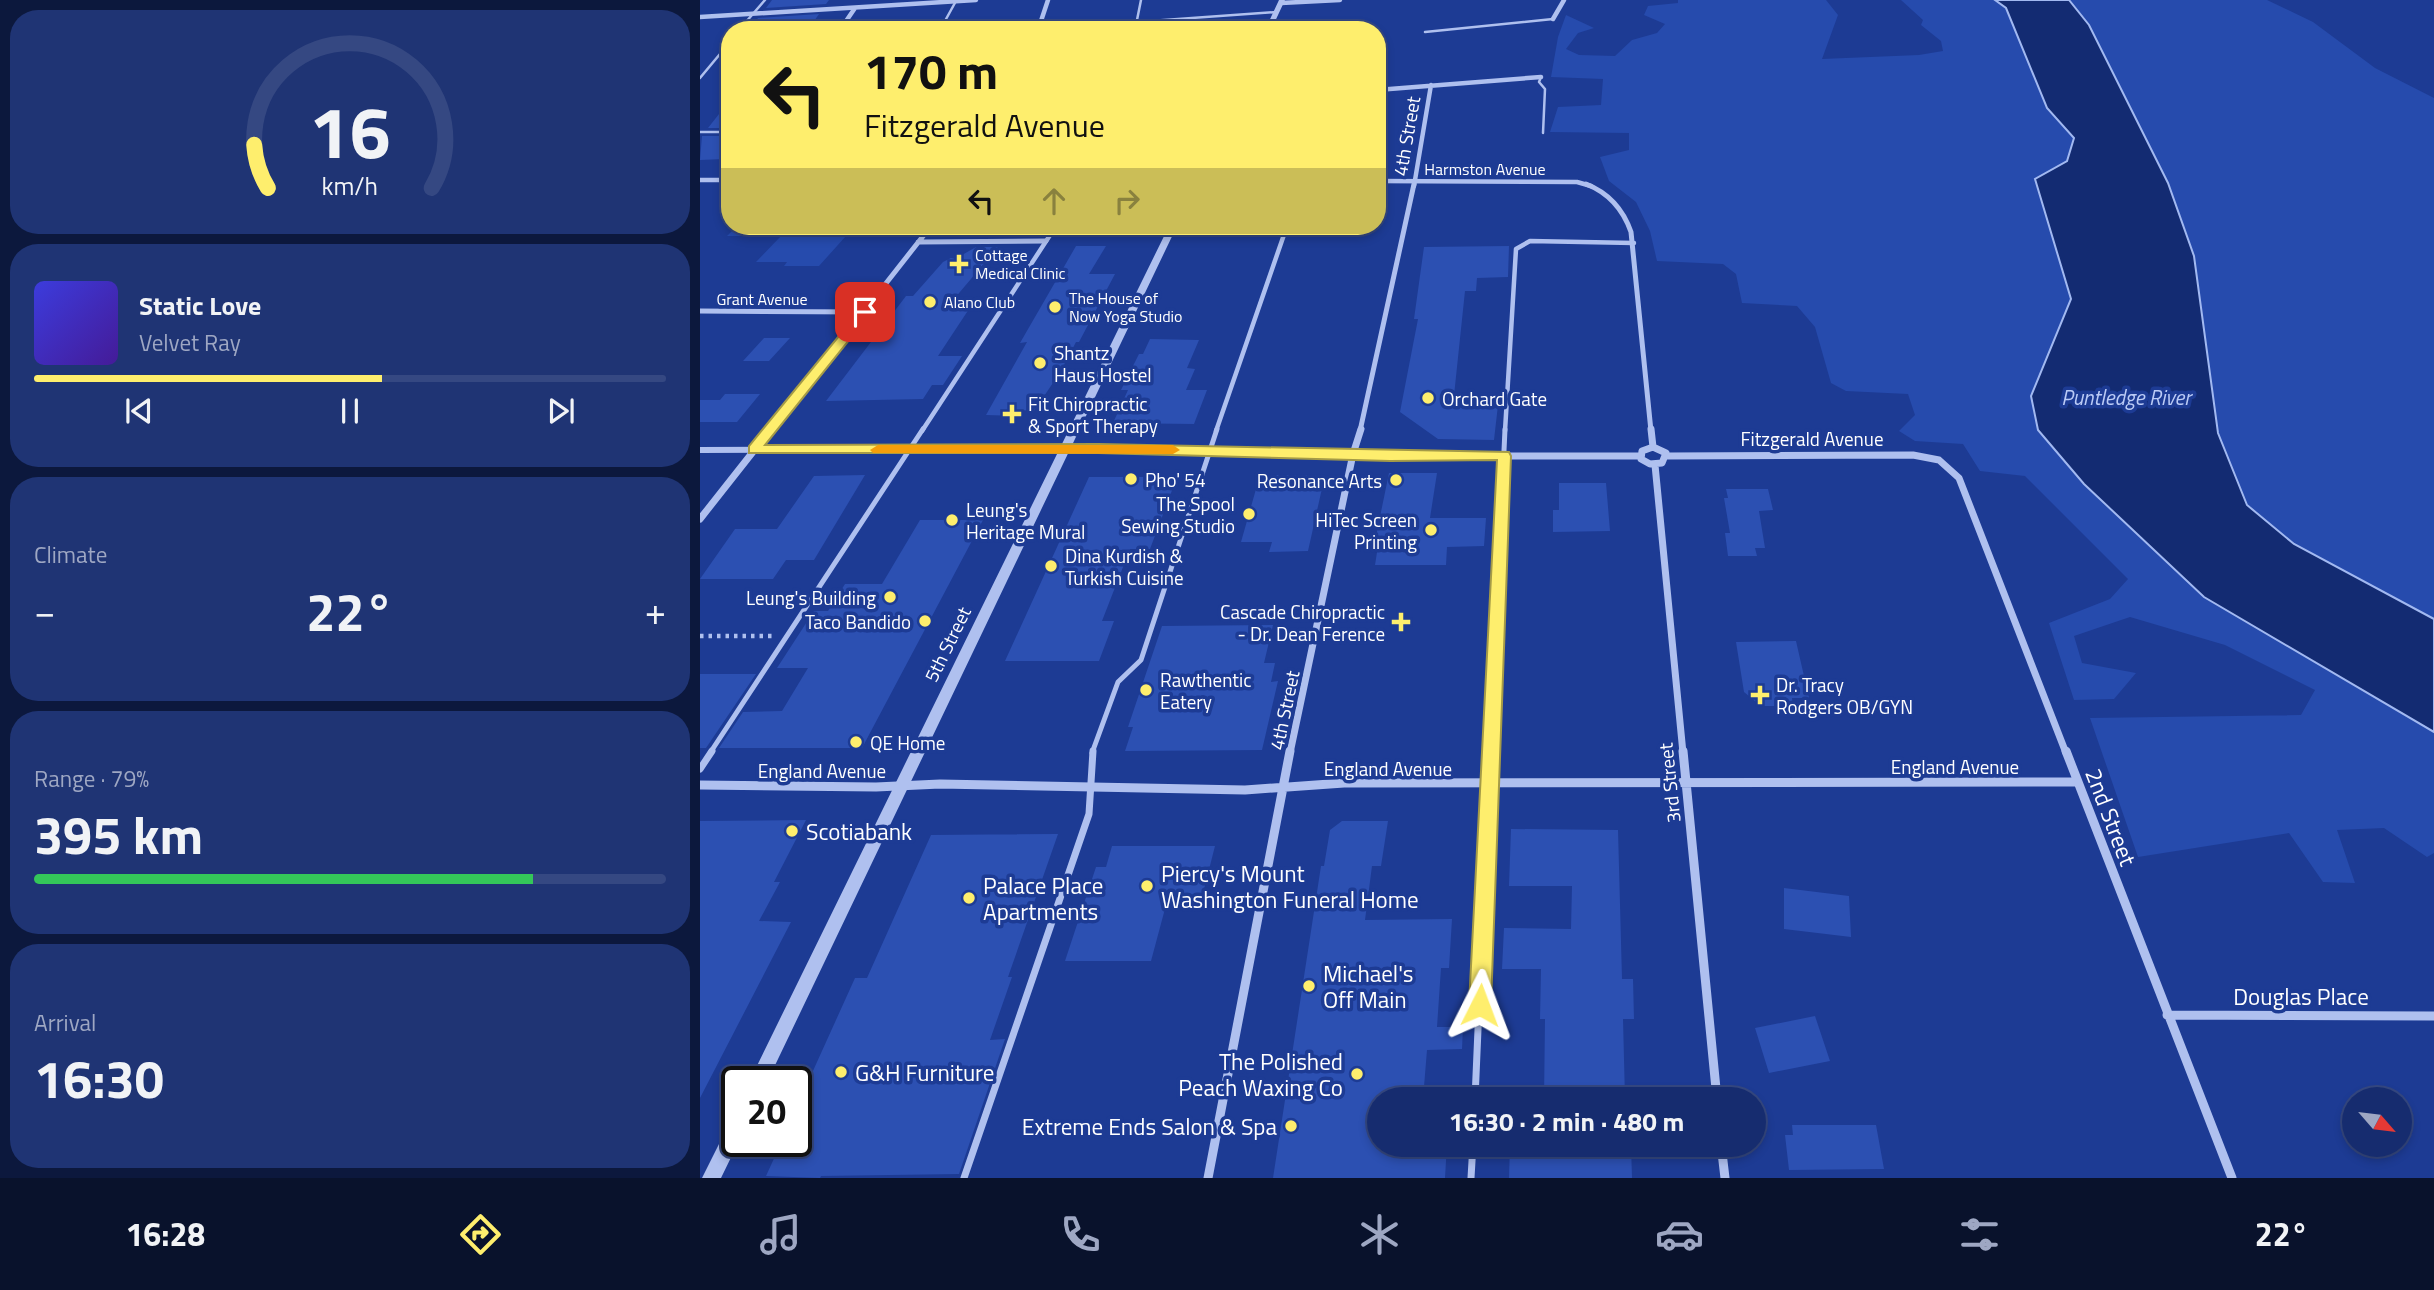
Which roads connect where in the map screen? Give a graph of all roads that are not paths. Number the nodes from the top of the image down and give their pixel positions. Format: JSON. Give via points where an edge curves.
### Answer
{"nodes":[{"id":1,"x":765,"y":0,"type":"edge"},
{"id":2,"x":976,"y":0,"type":"edge"},
{"id":3,"x":1048,"y":0,"type":"edge"},
{"id":4,"x":1141,"y":0,"type":"edge"},
{"id":5,"x":1340,"y":0,"type":"edge"},
{"id":6,"x":1564,"y":0,"type":"edge"},
{"id":7,"x":956,"y":1,"type":"edge"},
{"id":8,"x":1282,"y":2,"type":"edge"},
{"id":9,"x":855,"y":8,"type":"junction"},
{"id":10,"x":1277,"y":12,"type":"junction"},
{"id":11,"x":751,"y":15,"type":"junction"},
{"id":12,"x":700,"y":17,"type":"edge"},
{"id":13,"x":1553,"y":19,"type":"joint"},
{"id":14,"x":746,"y":21,"type":"edge"},
{"id":15,"x":846,"y":21,"type":"edge"},
{"id":16,"x":945,"y":21,"type":"edge"},
{"id":17,"x":1041,"y":21,"type":"edge"},
{"id":18,"x":1136,"y":21,"type":"edge"},
{"id":19,"x":1150,"y":21,"type":"edge"},
{"id":20,"x":1272,"y":21,"type":"edge"},
{"id":21,"x":1425,"y":32,"type":"dead end"},
{"id":22,"x":721,"y":52,"type":"edge"},
{"id":23,"x":1541,"y":77,"type":"joint"},
{"id":24,"x":700,"y":78,"type":"edge"},
{"id":25,"x":1431,"y":85,"type":"junction"},
{"id":26,"x":1386,"y":89,"type":"edge"},
{"id":27,"x":700,"y":132,"type":"edge"},
{"id":28,"x":721,"y":132,"type":"edge"},
{"id":29,"x":1542,"y":133,"type":"dead end"},
{"id":30,"x":700,"y":180,"type":"edge"},
{"id":31,"x":721,"y":180,"type":"edge"},
{"id":32,"x":1386,"y":181,"type":"edge"},
{"id":33,"x":1415,"y":181,"type":"junction"},
{"id":34,"x":924,"y":235,"type":"edge"},
{"id":35,"x":1050,"y":235,"type":"edge"},
{"id":36,"x":1169,"y":235,"type":"edge"},
{"id":37,"x":1284,"y":235,"type":"edge"},
{"id":38,"x":1046,"y":241,"type":"junction"},
{"id":39,"x":918,"y":242,"type":"junction"},
{"id":40,"x":1634,"y":243,"type":"junction"},
{"id":41,"x":700,"y":311,"type":"edge"},
{"id":42,"x":865,"y":312,"type":"junction"},
{"id":43,"x":1653,"y":447,"type":"junction"},
{"id":44,"x":1065,"y":449,"type":"junction"},
{"id":45,"x":700,"y":450,"type":"edge"},
{"id":46,"x":754,"y":450,"type":"junction"},
{"id":47,"x":909,"y":450,"type":"junction"},
{"id":48,"x":1210,"y":450,"type":"junction"},
{"id":49,"x":1353,"y":454,"type":"junction"},
{"id":50,"x":1504,"y":456,"type":"junction"},
{"id":51,"x":1640,"y":456,"type":"junction"},
{"id":52,"x":1667,"y":456,"type":"junction"},
{"id":53,"x":1655,"y":464,"type":"junction"},
{"id":54,"x":1953,"y":470,"type":"joint"},
{"id":55,"x":700,"y":519,"type":"edge"},
{"id":56,"x":700,"y":769,"type":"edge"},
{"id":57,"x":2077,"y":782,"type":"junction"},
{"id":58,"x":1687,"y":783,"type":"junction"},
{"id":59,"x":1491,"y":784,"type":"junction"},
{"id":60,"x":700,"y":785,"type":"edge"},
{"id":61,"x":903,"y":785,"type":"junction"},
{"id":62,"x":1092,"y":786,"type":"junction"},
{"id":63,"x":1284,"y":787,"type":"junction"},
{"id":64,"x":2167,"y":1015,"type":"junction"},
{"id":65,"x":2434,"y":1016,"type":"edge"},
{"id":66,"x":766,"y":1066,"type":"edge"},
{"id":67,"x":1476,"y":1087,"type":"edge"},
{"id":68,"x":1716,"y":1087,"type":"edge"},
{"id":69,"x":722,"y":1157,"type":"edge"},
{"id":70,"x":1472,"y":1157,"type":"edge"},
{"id":71,"x":1723,"y":1157,"type":"edge"},
{"id":72,"x":711,"y":1178,"type":"edge"},
{"id":73,"x":964,"y":1178,"type":"edge"},
{"id":74,"x":1208,"y":1178,"type":"edge"},
{"id":75,"x":1471,"y":1178,"type":"edge"},
{"id":76,"x":1725,"y":1178,"type":"edge"},
{"id":77,"x":2232,"y":1178,"type":"edge"}],
"edges":[{"from":1,"to":11,"type":"lane"},
{"from":2,"to":7,"type":"street"},
{"from":3,"to":17,"type":"street"},
{"from":4,"to":18,"type":"lane"},
{"from":5,"to":8,"type":"street"},
{"from":6,"to":13,"type":"street"},
{"from":7,"to":9,"type":"street"},
{"from":7,"to":16,"type":"lane"},
{"from":8,"to":10,"type":"street"},
{"from":9,"to":11,"type":"street"},
{"from":9,"to":15,"type":"street"},
{"from":10,"to":19,"type":"lane"},
{"from":10,"to":20,"type":"street"},
{"from":11,"to":12,"type":"street"},
{"from":11,"to":14,"type":"lane"},
{"from":13,"to":21,"type":"lane"},
{"from":22,"to":24,"type":"lane"},
{"from":23,"to":25,"type":"street"},
{"from":23,"to":29,"type":"lane","via":[[1545,89]]},
{"from":25,"to":26,"type":"street"},
{"from":25,"to":33,"type":"street","name":"4th Street"},
{"from":27,"to":28,"type":"lane"},
{"from":30,"to":31,"type":"street"},
{"from":32,"to":33,"type":"street","name":"Harmston Avenue"},
{"from":33,"to":40,"type":"street","name":"Harmston Avenue","via":[[1577,182],[1593,186],[1623,213]]},
{"from":33,"to":49,"type":"street","name":"4th Street"},
{"from":34,"to":39,"type":"street"},
{"from":35,"to":38,"type":"lane"},
{"from":36,"to":44,"type":"street","name":"5th Street"},
{"from":37,"to":48,"type":"lane"},
{"from":38,"to":39,"type":"street"},
{"from":38,"to":47,"type":"lane"},
{"from":39,"to":42,"type":"street"},
{"from":40,"to":43,"type":"street"},
{"from":40,"to":50,"type":"lane","via":[[1530,241],[1516,249]]},
{"from":41,"to":42,"type":"street","name":"Grant Avenue"},
{"from":42,"to":46,"type":"street"},
{"from":43,"to":51,"type":"street"},
{"from":43,"to":52,"type":"street"},
{"from":44,"to":47,"type":"street"},
{"from":44,"to":48,"type":"street"},
{"from":44,"to":61,"type":"street","name":"5th Street"},
{"from":45,"to":46,"type":"street"},
{"from":46,"to":47,"type":"street"},
{"from":46,"to":55,"type":"street"},
{"from":47,"to":56,"type":"lane"},
{"from":48,"to":49,"type":"street"},
{"from":48,"to":62,"type":"lane","via":[[1141,660],[1118,681],[1092,754]]},
{"from":49,"to":50,"type":"street"},
{"from":49,"to":63,"type":"street","name":"4th Street"},
{"from":50,"to":51,"type":"street"},
{"from":50,"to":59,"type":"lane"},
{"from":51,"to":53,"type":"street"},
{"from":52,"to":53,"type":"street"},
{"from":52,"to":54,"type":"street","name":"Fitzgerald Avenue","via":[[1913,455],[1939,460]]},
{"from":53,"to":58,"type":"street","name":"3rd Street"},
{"from":54,"to":57,"type":"street","name":"2nd Street"},
{"from":57,"to":58,"type":"street","name":"England Avenue"},
{"from":57,"to":64,"type":"street","name":"2nd Street"},
{"from":58,"to":59,"type":"street","name":"England Avenue"},
{"from":58,"to":68,"type":"street","name":"3rd Street"},
{"from":59,"to":63,"type":"street","name":"England Avenue"},
{"from":59,"to":67,"type":"lane"},
{"from":60,"to":61,"type":"street","name":"England Avenue"},
{"from":61,"to":62,"type":"street","name":"England Avenue"},
{"from":61,"to":66,"type":"street","name":"5th Street"},
{"from":62,"to":63,"type":"street","name":"England Avenue"},
{"from":62,"to":73,"type":"lane","via":[[1089,814]]},
{"from":63,"to":74,"type":"street","name":"4th Street"},
{"from":64,"to":65,"type":"street","name":"Douglas Place"},
{"from":64,"to":77,"type":"street","name":"2nd Street"},
{"from":69,"to":72,"type":"street"},
{"from":70,"to":75,"type":"lane"},
{"from":71,"to":76,"type":"street"}]}
